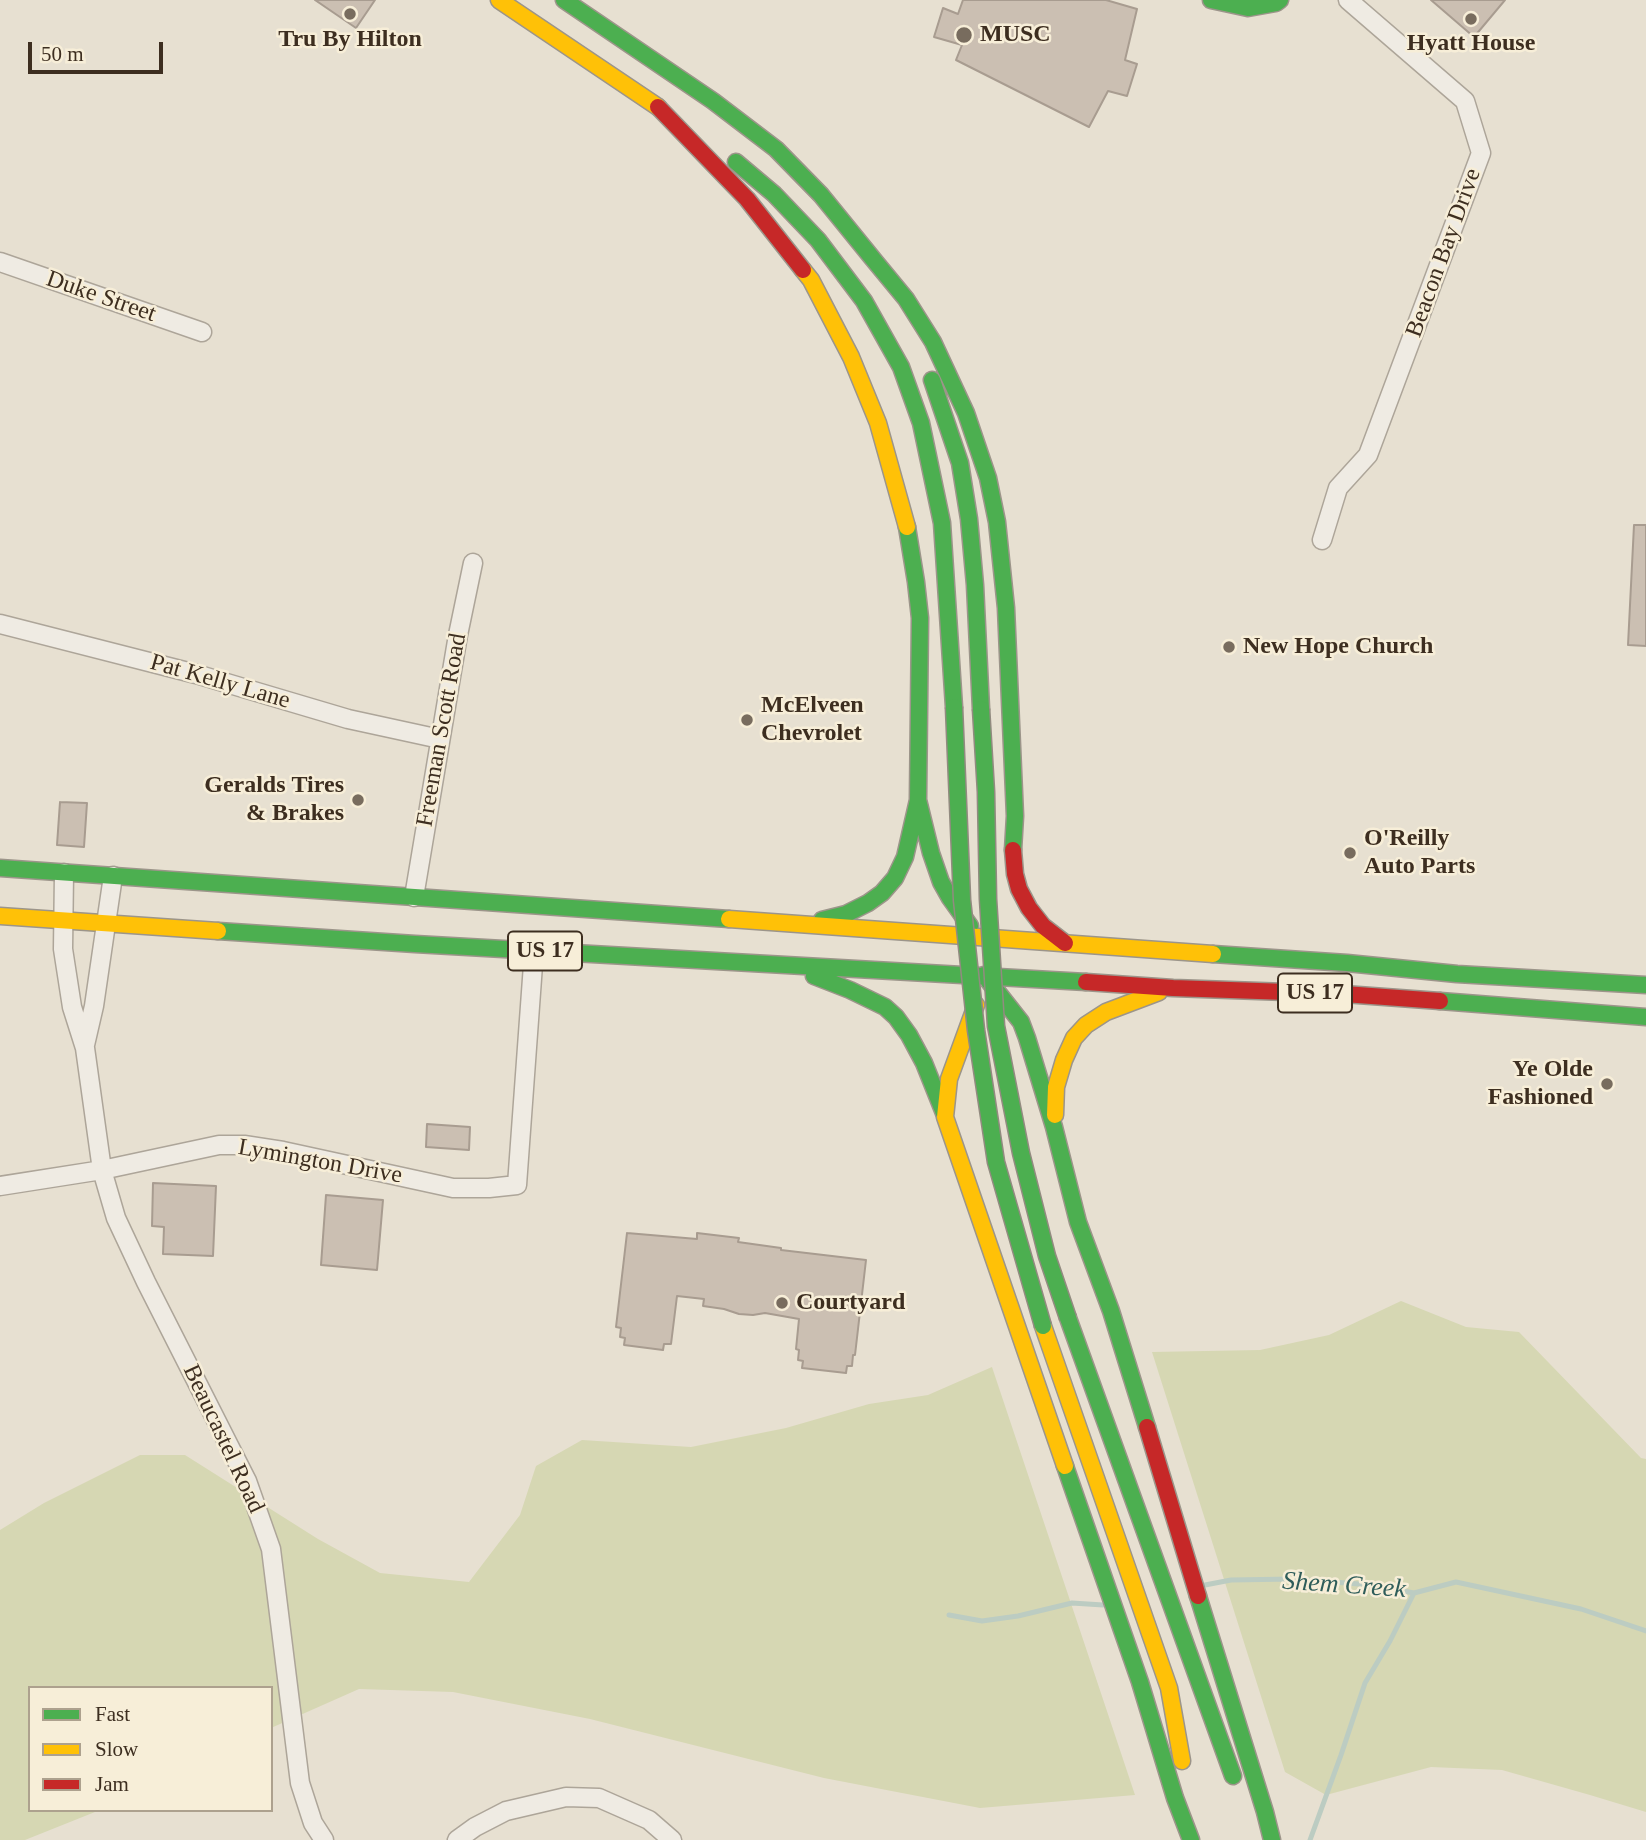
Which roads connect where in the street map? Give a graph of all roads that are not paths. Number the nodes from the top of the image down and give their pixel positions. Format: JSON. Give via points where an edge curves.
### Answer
{"nodes":[{"id":1,"x":499,"y":0,"type":"edge"},
{"id":2,"x":564,"y":0,"type":"edge"},
{"id":3,"x":1211,"y":0,"type":"edge"},
{"id":4,"x":1280,"y":0,"type":"edge"},
{"id":5,"x":1348,"y":0,"type":"edge"},
{"id":6,"x":658,"y":107,"type":"junction"},
{"id":7,"x":873,"y":259,"type":"junction"},
{"id":8,"x":0,"y":262,"type":"edge"},
{"id":9,"x":202,"y":332,"type":"dead end"},
{"id":10,"x":914,"y":341,"type":"dead end"},
{"id":11,"x":924,"y":363,"type":"dead end"},
{"id":12,"x":1322,"y":540,"type":"dead end"},
{"id":13,"x":473,"y":563,"type":"dead end"},
{"id":14,"x":0,"y":624,"type":"edge"},
{"id":15,"x":440,"y":739,"type":"junction"},
{"id":16,"x":919,"y":800,"type":"junction"},
{"id":17,"x":1013,"y":847,"type":"junction"},
{"id":18,"x":0,"y":868,"type":"edge"},
{"id":19,"x":64,"y":873,"type":"junction"},
{"id":20,"x":113,"y":876,"type":"junction"},
{"id":21,"x":414,"y":897,"type":"junction"},
{"id":22,"x":0,"y":916,"type":"edge"},
{"id":23,"x":62,"y":921,"type":"junction"},
{"id":24,"x":107,"y":923,"type":"junction"},
{"id":25,"x":806,"y":925,"type":"junction"},
{"id":26,"x":978,"y":937,"type":"junction"},
{"id":27,"x":1065,"y":943,"type":"junction"},
{"id":28,"x":534,"y":951,"type":"junction"},
{"id":29,"x":790,"y":967,"type":"junction"},
{"id":30,"x":984,"y":975,"type":"junction"},
{"id":31,"x":1646,"y":985,"type":"edge"},
{"id":32,"x":1173,"y":988,"type":"junction"},
{"id":33,"x":1646,"y":1017,"type":"edge"},
{"id":34,"x":85,"y":1048,"type":"junction"},
{"id":35,"x":945,"y":1116,"type":"junction"},
{"id":36,"x":1054,"y":1127,"type":"junction"},
{"id":37,"x":102,"y":1170,"type":"junction"},
{"id":38,"x":0,"y":1186,"type":"edge"},
{"id":39,"x":1239,"y":1794,"type":"dead end"},
{"id":40,"x":324,"y":1840,"type":"edge"},
{"id":41,"x":457,"y":1840,"type":"edge"},
{"id":42,"x":672,"y":1840,"type":"edge"},
{"id":43,"x":1193,"y":1840,"type":"edge"},
{"id":44,"x":1272,"y":1840,"type":"edge"}],
"edges":[{"from":1,"to":6,"type":"main road"},
{"from":2,"to":7,"type":"main road","via":[[776,149]]},
{"from":3,"to":4,"type":"main road","via":[[1248,8]]},
{"from":5,"to":12,"type":"street","name":"Beacon Bay Drive","via":[[1465,101],[1481,153],[1368,455],[1338,488]]},
{"from":6,"to":16,"type":"main road","via":[[747,199],[811,280],[851,357],[878,423],[905,518],[920,618]]},
{"from":6,"to":43,"type":"main road","bridge":true,"via":[[722,150],[818,240],[863,301],[901,367],[921,423],[942,523],[962,900],[996,1162],[1043,1326],[1169,1688]]},
{"from":7,"to":10,"type":"main road"},
{"from":7,"to":17,"type":"main road","via":[[933,342],[967,413],[988,478],[1006,608]]},
{"from":8,"to":9,"type":"street","name":"Duke Street"},
{"from":11,"to":39,"type":"main road","bridge":true,"via":[[960,463],[969,519],[996,1026],[1021,1153],[1068,1318]]},
{"from":13,"to":15,"type":"street","name":"Freeman Scott Road"},
{"from":14,"to":15,"type":"street","name":"Pat Kelly Lane","via":[[348,719]]},
{"from":15,"to":21,"type":"street","name":"Freeman Scott Road"},
{"from":16,"to":25,"type":"main road","via":[[895,878],[868,903]]},
{"from":16,"to":26,"type":"main road","via":[[941,882]]},
{"from":17,"to":26,"type":"main road"},
{"from":17,"to":27,"type":"main road","via":[[1015,874],[1029,908]]},
{"from":18,"to":19,"type":"main road","number":"US 17"},
{"from":19,"to":20,"type":"main road","number":"US 17"},
{"from":19,"to":23,"type":"street","name":"Beaucastel Road"},
{"from":20,"to":21,"type":"main road","number":"US 17"},
{"from":20,"to":24,"type":"street","name":"Beaucastel Road"},
{"from":21,"to":25,"type":"main road","number":"US 17"},
{"from":22,"to":23,"type":"main road","number":"US 17"},
{"from":23,"to":24,"type":"main road","number":"US 17"},
{"from":23,"to":34,"type":"street","name":"Beaucastel Road","via":[[72,1007]]},
{"from":24,"to":28,"type":"main road","number":"US 17"},
{"from":24,"to":34,"type":"street","name":"Beaucastel Road"},
{"from":25,"to":26,"type":"main road","number":"US 17"},
{"from":26,"to":27,"type":"main road","number":"US 17"},
{"from":26,"to":30,"type":"main road"},
{"from":27,"to":31,"type":"main road","number":"US 17"},
{"from":28,"to":29,"type":"main road","number":"US 17"},
{"from":28,"to":37,"type":"street","name":"Lymington Drive","via":[[517,1185],[453,1188],[244,1145],[219,1145]]},
{"from":29,"to":30,"type":"main road","number":"US 17"},
{"from":29,"to":35,"type":"main road","via":[[850,990],[896,1017],[924,1063]]},
{"from":30,"to":32,"type":"main road","number":"US 17"},
{"from":30,"to":35,"type":"main road","via":[[949,1079]]},
{"from":30,"to":36,"type":"main road","via":[[1021,1022]]},
{"from":32,"to":33,"type":"main road","number":"US 17","via":[[1344,994]]},
{"from":32,"to":36,"type":"main road","via":[[1107,1012],[1074,1038],[1056,1087]]},
{"from":34,"to":37,"type":"street","name":"Beaucastel Road"},
{"from":35,"to":43,"type":"main road"},
{"from":36,"to":44,"type":"main road","via":[[1078,1222],[1111,1311]]},
{"from":37,"to":38,"type":"street","name":"Lymington Drive"},
{"from":37,"to":40,"type":"street","name":"Beaucastel Road","via":[[116,1218],[247,1481],[271,1549],[299,1783]]},
{"from":41,"to":42,"type":"street","via":[[506,1811],[566,1797],[607,1801],[649,1820]]}]}
